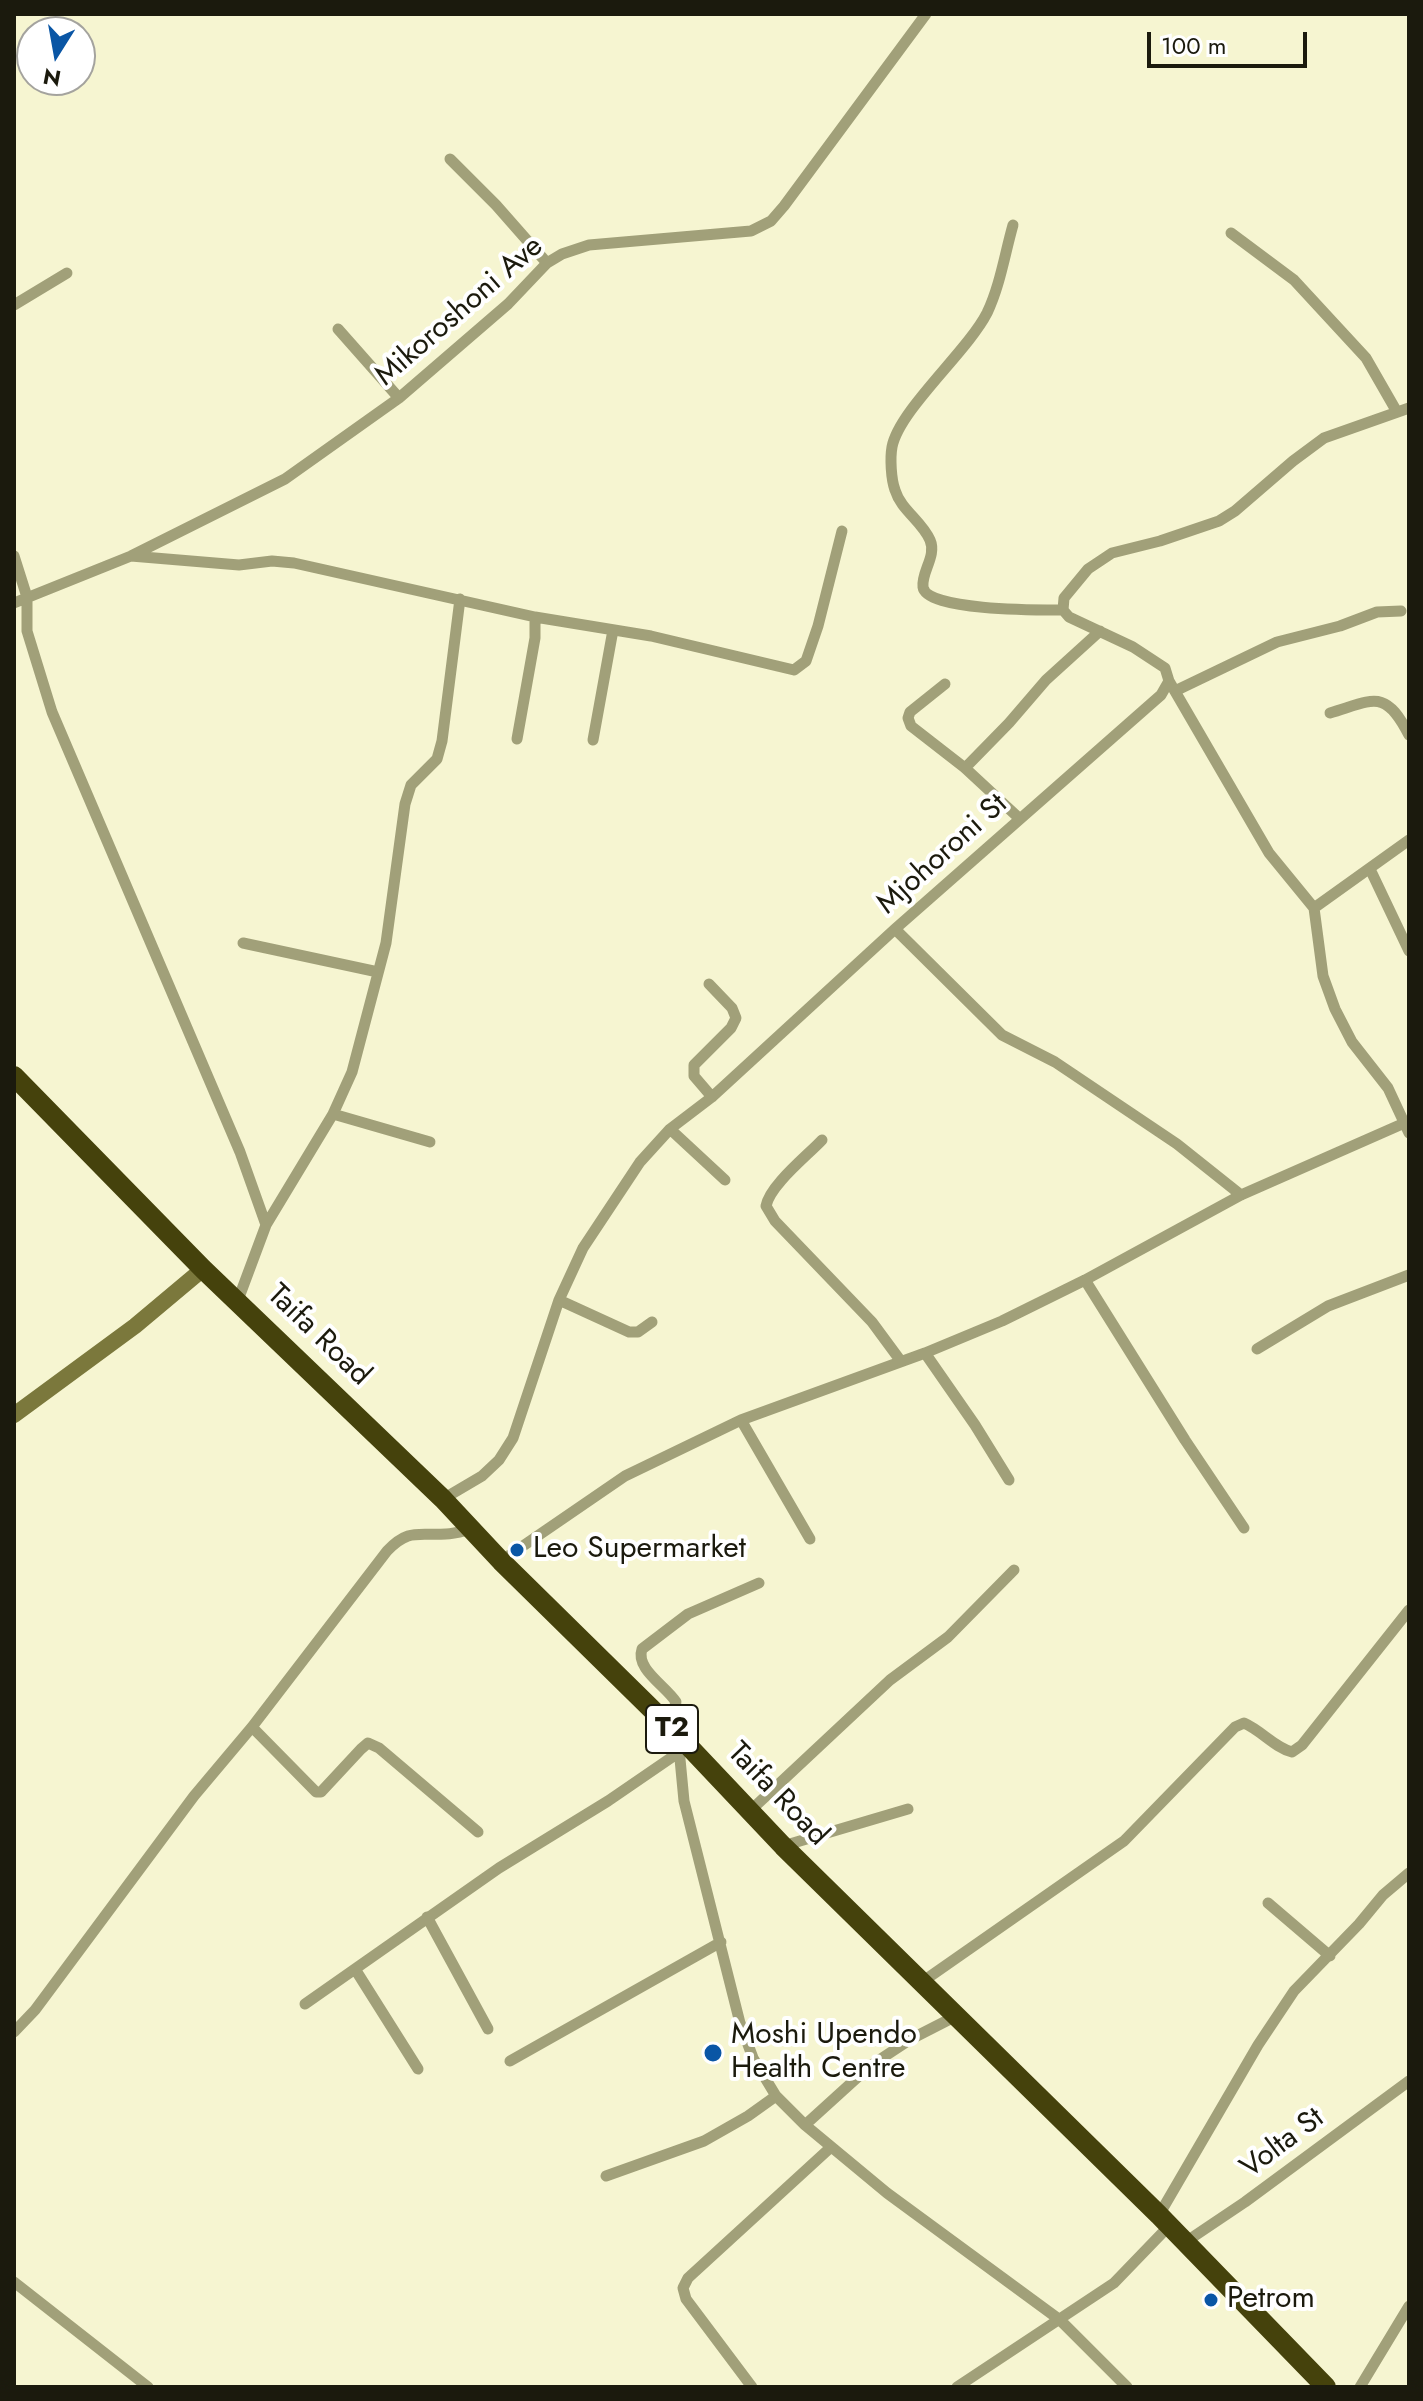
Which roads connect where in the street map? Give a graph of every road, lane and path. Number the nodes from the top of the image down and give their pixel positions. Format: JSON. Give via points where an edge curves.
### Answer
{"nodes":[{"id":1,"x":922,"y":16,"type":"edge"},
{"id":2,"x":450,"y":159,"type":"dead end"},
{"id":3,"x":1013,"y":225,"type":"dead end"},
{"id":4,"x":1231,"y":233,"type":"dead end"},
{"id":5,"x":547,"y":263,"type":"junction"},
{"id":6,"x":67,"y":273,"type":"dead end"},
{"id":7,"x":14,"y":305,"type":"edge"},
{"id":8,"x":338,"y":329,"type":"dead end"},
{"id":9,"x":399,"y":398,"type":"junction"},
{"id":10,"x":1409,"y":408,"type":"edge"},
{"id":11,"x":1397,"y":412,"type":"junction"},
{"id":12,"x":842,"y":531,"type":"dead end"},
{"id":13,"x":14,"y":556,"type":"edge"},
{"id":14,"x":131,"y":556,"type":"junction"},
{"id":15,"x":27,"y":597,"type":"junction"},
{"id":16,"x":460,"y":599,"type":"junction"},
{"id":17,"x":14,"y":603,"type":"edge"},
{"id":18,"x":1063,"y":610,"type":"junction"},
{"id":19,"x":1401,"y":611,"type":"dead end"},
{"id":20,"x":535,"y":617,"type":"junction"},
{"id":21,"x":613,"y":630,"type":"junction"},
{"id":22,"x":1100,"y":631,"type":"junction"},
{"id":23,"x":945,"y":684,"type":"dead end"},
{"id":24,"x":1172,"y":686,"type":"junction"},
{"id":25,"x":1330,"y":713,"type":"dead end"},
{"id":26,"x":1409,"y":735,"type":"edge"},
{"id":27,"x":517,"y":739,"type":"dead end"},
{"id":28,"x":593,"y":740,"type":"dead end"},
{"id":29,"x":965,"y":768,"type":"junction"},
{"id":30,"x":1020,"y":819,"type":"junction"},
{"id":31,"x":1409,"y":840,"type":"edge"},
{"id":32,"x":1370,"y":869,"type":"junction"},
{"id":33,"x":1314,"y":908,"type":"junction"},
{"id":34,"x":895,"y":929,"type":"junction"},
{"id":35,"x":243,"y":943,"type":"dead end"},
{"id":36,"x":1409,"y":951,"type":"edge"},
{"id":37,"x":378,"y":972,"type":"junction"},
{"id":38,"x":709,"y":984,"type":"dead end"},
{"id":39,"x":14,"y":1076,"type":"edge"},
{"id":40,"x":712,"y":1097,"type":"junction"},
{"id":41,"x":333,"y":1114,"type":"junction"},
{"id":42,"x":1408,"y":1125,"type":"edge"},
{"id":43,"x":670,"y":1129,"type":"junction"},
{"id":44,"x":822,"y":1140,"type":"dead end"},
{"id":45,"x":430,"y":1142,"type":"dead end"},
{"id":46,"x":725,"y":1180,"type":"dead end"},
{"id":47,"x":1241,"y":1195,"type":"junction"},
{"id":48,"x":266,"y":1225,"type":"junction"},
{"id":49,"x":203,"y":1269,"type":"junction"},
{"id":50,"x":1409,"y":1275,"type":"edge"},
{"id":51,"x":1085,"y":1280,"type":"junction"},
{"id":52,"x":238,"y":1300,"type":"junction"},
{"id":53,"x":559,"y":1300,"type":"junction"},
{"id":54,"x":652,"y":1322,"type":"dead end"},
{"id":55,"x":1257,"y":1349,"type":"dead end"},
{"id":56,"x":925,"y":1353,"type":"junction"},
{"id":57,"x":900,"y":1360,"type":"junction"},
{"id":58,"x":14,"y":1415,"type":"edge"},
{"id":59,"x":741,"y":1420,"type":"junction"},
{"id":60,"x":1009,"y":1480,"type":"dead end"},
{"id":61,"x":443,"y":1499,"type":"junction"},
{"id":62,"x":1244,"y":1528,"type":"dead end"},
{"id":63,"x":471,"y":1529,"type":"junction"},
{"id":64,"x":810,"y":1539,"type":"dead end"},
{"id":65,"x":501,"y":1561,"type":"junction"},
{"id":66,"x":1014,"y":1570,"type":"dead end"},
{"id":67,"x":759,"y":1583,"type":"dead end"},
{"id":68,"x":1409,"y":1610,"type":"edge"},
{"id":69,"x":252,"y":1727,"type":"junction"},
{"id":70,"x":675,"y":1738,"type":"junction"},
{"id":71,"x":908,"y":1809,"type":"dead end"},
{"id":72,"x":751,"y":1810,"type":"junction"},
{"id":73,"x":478,"y":1832,"type":"dead end"},
{"id":74,"x":783,"y":1846,"type":"junction"},
{"id":75,"x":1409,"y":1873,"type":"edge"},
{"id":76,"x":1268,"y":1903,"type":"dead end"},
{"id":77,"x":427,"y":1917,"type":"junction"},
{"id":78,"x":721,"y":1942,"type":"junction"},
{"id":79,"x":1330,"y":1956,"type":"junction"},
{"id":80,"x":355,"y":1969,"type":"junction"},
{"id":81,"x":922,"y":1982,"type":"junction"},
{"id":82,"x":305,"y":2004,"type":"dead end"},
{"id":83,"x":956,"y":2016,"type":"junction"},
{"id":84,"x":488,"y":2029,"type":"dead end"},
{"id":85,"x":14,"y":2032,"type":"edge"},
{"id":86,"x":510,"y":2061,"type":"dead end"},
{"id":87,"x":418,"y":2069,"type":"dead end"},
{"id":88,"x":1409,"y":2081,"type":"edge"},
{"id":89,"x":776,"y":2096,"type":"junction"},
{"id":90,"x":805,"y":2125,"type":"junction"},
{"id":91,"x":830,"y":2148,"type":"junction"},
{"id":92,"x":606,"y":2176,"type":"dead end"},
{"id":93,"x":1163,"y":2221,"type":"junction"},
{"id":94,"x":1184,"y":2243,"type":"junction"},
{"id":95,"x":14,"y":2282,"type":"edge"},
{"id":96,"x":1409,"y":2306,"type":"edge"},
{"id":97,"x":1060,"y":2320,"type":"junction"},
{"id":98,"x":148,"y":2387,"type":"edge"},
{"id":99,"x":752,"y":2387,"type":"edge"},
{"id":100,"x":957,"y":2387,"type":"edge"},
{"id":101,"x":1127,"y":2387,"type":"edge"},
{"id":102,"x":1326,"y":2387,"type":"edge"},
{"id":103,"x":1360,"y":2387,"type":"edge"}],
"edges":[{"from":1,"to":5,"type":"street","name":"Mikoroshoni Ave","via":[[784,206],[763,226],[589,245]]},
{"from":2,"to":5,"type":"street"},
{"from":3,"to":18,"type":"street","via":[[987,312],[896,437],[895,490],[929,537],[925,594],[994,608]]},
{"from":4,"to":11,"type":"street","via":[[1305,291],[1366,358]]},
{"from":5,"to":9,"type":"street","name":"Mikoroshoni Ave","via":[[508,304]]},
{"from":6,"to":7,"type":"street"},
{"from":8,"to":9,"type":"street"},
{"from":9,"to":14,"type":"street","name":"Mikoroshoni Ave","via":[[285,479]]},
{"from":10,"to":11,"type":"street"},
{"from":11,"to":18,"type":"street","via":[[1324,438],[1219,521],[1112,553],[1088,569],[1064,598]]},
{"from":12,"to":21,"type":"street","via":[[814,638],[806,661],[794,670]]},
{"from":13,"to":15,"type":"street"},
{"from":14,"to":15,"type":"street","name":"Mikoroshoni Ave"},
{"from":14,"to":16,"type":"street","via":[[239,565],[294,563]]},
{"from":15,"to":17,"type":"street","name":"Mikoroshoni Ave"},
{"from":15,"to":48,"type":"street","via":[[27,631],[52,712],[240,1152]]},
{"from":16,"to":20,"type":"street"},
{"from":16,"to":37,"type":"street","via":[[442,741],[437,759],[411,785],[405,804]]},
{"from":18,"to":22,"type":"street"},
{"from":19,"to":24,"type":"street","via":[[1377,612],[1277,642]]},
{"from":20,"to":21,"type":"street"},
{"from":20,"to":27,"type":"street"},
{"from":21,"to":28,"type":"street"},
{"from":22,"to":24,"type":"street","via":[[1165,668]]},
{"from":22,"to":29,"type":"street","via":[[1046,680]]},
{"from":23,"to":29,"type":"street","via":[[908,718],[911,726]]},
{"from":24,"to":30,"type":"street","name":"Mjohoroni St"},
{"from":24,"to":33,"type":"street","via":[[1269,853]]},
{"from":25,"to":26,"type":"street","via":[[1380,701],[1392,708]]},
{"from":29,"to":30,"type":"street"},
{"from":30,"to":34,"type":"street","name":"Mjohoroni St"},
{"from":31,"to":32,"type":"street"},
{"from":32,"to":33,"type":"street"},
{"from":32,"to":36,"type":"street"},
{"from":33,"to":42,"type":"street","via":[[1323,976],[1335,1009]]},
{"from":34,"to":40,"type":"street","name":"Mjohoroni St"},
{"from":34,"to":47,"type":"street","via":[[1002,1035],[1055,1062],[1177,1144]]},
{"from":35,"to":37,"type":"street"},
{"from":37,"to":41,"type":"street","via":[[352,1072]]},
{"from":38,"to":40,"type":"street","via":[[736,1018],[694,1065],[694,1076]]},
{"from":39,"to":49,"type":"highway","name":"Taifa Road","number":"T2"},
{"from":40,"to":43,"type":"street","name":"Mjohoroni St"},
{"from":41,"to":45,"type":"street"},
{"from":41,"to":48,"type":"street"},
{"from":42,"to":47,"type":"street"},
{"from":43,"to":46,"type":"street"},
{"from":43,"to":53,"type":"street","name":"Mjohoroni St","via":[[613,1200]]},
{"from":44,"to":57,"type":"street","via":[[767,1198],[766,1206]]},
{"from":47,"to":51,"type":"street"},
{"from":48,"to":52,"type":"street"},
{"from":49,"to":52,"type":"highway","name":"Taifa Road","number":"T2"},
{"from":49,"to":58,"type":"street"},
{"from":50,"to":55,"type":"street","via":[[1328,1306]]},
{"from":51,"to":56,"type":"street"},
{"from":51,"to":62,"type":"street"},
{"from":52,"to":61,"type":"highway","name":"Taifa Road","number":"T2"},
{"from":53,"to":54,"type":"street","via":[[629,1332]]},
{"from":53,"to":61,"type":"street","name":"Mjohoroni St","via":[[513,1438],[482,1476]]},
{"from":56,"to":57,"type":"street"},
{"from":56,"to":60,"type":"street"},
{"from":57,"to":59,"type":"street"},
{"from":59,"to":64,"type":"street"},
{"from":59,"to":65,"type":"street","via":[[625,1476]]},
{"from":61,"to":63,"type":"highway","name":"Taifa Road","number":"T2"},
{"from":63,"to":65,"type":"highway","name":"Taifa Road","number":"T2"},
{"from":63,"to":69,"type":"street","via":[[399,1538]]},
{"from":65,"to":70,"type":"highway","name":"Taifa Road","number":"T2"},
{"from":66,"to":72,"type":"street","via":[[948,1637],[890,1680]]},
{"from":67,"to":70,"type":"street","via":[[688,1614],[642,1649],[643,1666],[676,1702]]},
{"from":68,"to":81,"type":"street","via":[[1302,1745],[1292,1752],[1244,1723],[1235,1727],[1124,1841]]},
{"from":69,"to":73,"type":"street","via":[[316,1792],[368,1743],[379,1748]]},
{"from":69,"to":85,"type":"street"},
{"from":70,"to":72,"type":"highway","name":"Taifa Road","number":"T2"},
{"from":70,"to":77,"type":"street","via":[[608,1801]]},
{"from":70,"to":78,"type":"street","via":[[684,1801]]},
{"from":71,"to":74,"type":"street"},
{"from":72,"to":74,"type":"highway","name":"Taifa Road","number":"T2"},
{"from":74,"to":81,"type":"highway","name":"Taifa Road","number":"T2"},
{"from":75,"to":79,"type":"street"},
{"from":76,"to":79,"type":"street"},
{"from":77,"to":80,"type":"street"},
{"from":77,"to":84,"type":"street"},
{"from":78,"to":86,"type":"street"},
{"from":78,"to":89,"type":"street","via":[[740,2023]]},
{"from":79,"to":93,"type":"street","via":[[1294,1991],[1258,2045]]},
{"from":80,"to":82,"type":"street"},
{"from":80,"to":87,"type":"street"},
{"from":81,"to":83,"type":"highway","name":"Taifa Road","number":"T2"},
{"from":83,"to":90,"type":"street","via":[[870,2066]]},
{"from":83,"to":93,"type":"highway","name":"Taifa Road","number":"T2"},
{"from":88,"to":94,"type":"street","name":"Volta St"},
{"from":89,"to":90,"type":"street"},
{"from":89,"to":92,"type":"street","via":[[704,2141]]},
{"from":90,"to":91,"type":"street"},
{"from":91,"to":97,"type":"street"},
{"from":91,"to":99,"type":"street","via":[[683,2288]]},
{"from":93,"to":94,"type":"highway","name":"Taifa Road","number":"T2"},
{"from":93,"to":97,"type":"street","via":[[1114,2283]]},
{"from":94,"to":102,"type":"highway","name":"Taifa Road","number":"T2"},
{"from":95,"to":98,"type":"street"},
{"from":96,"to":103,"type":"street"},
{"from":97,"to":100,"type":"street"},
{"from":97,"to":101,"type":"street"}]}
